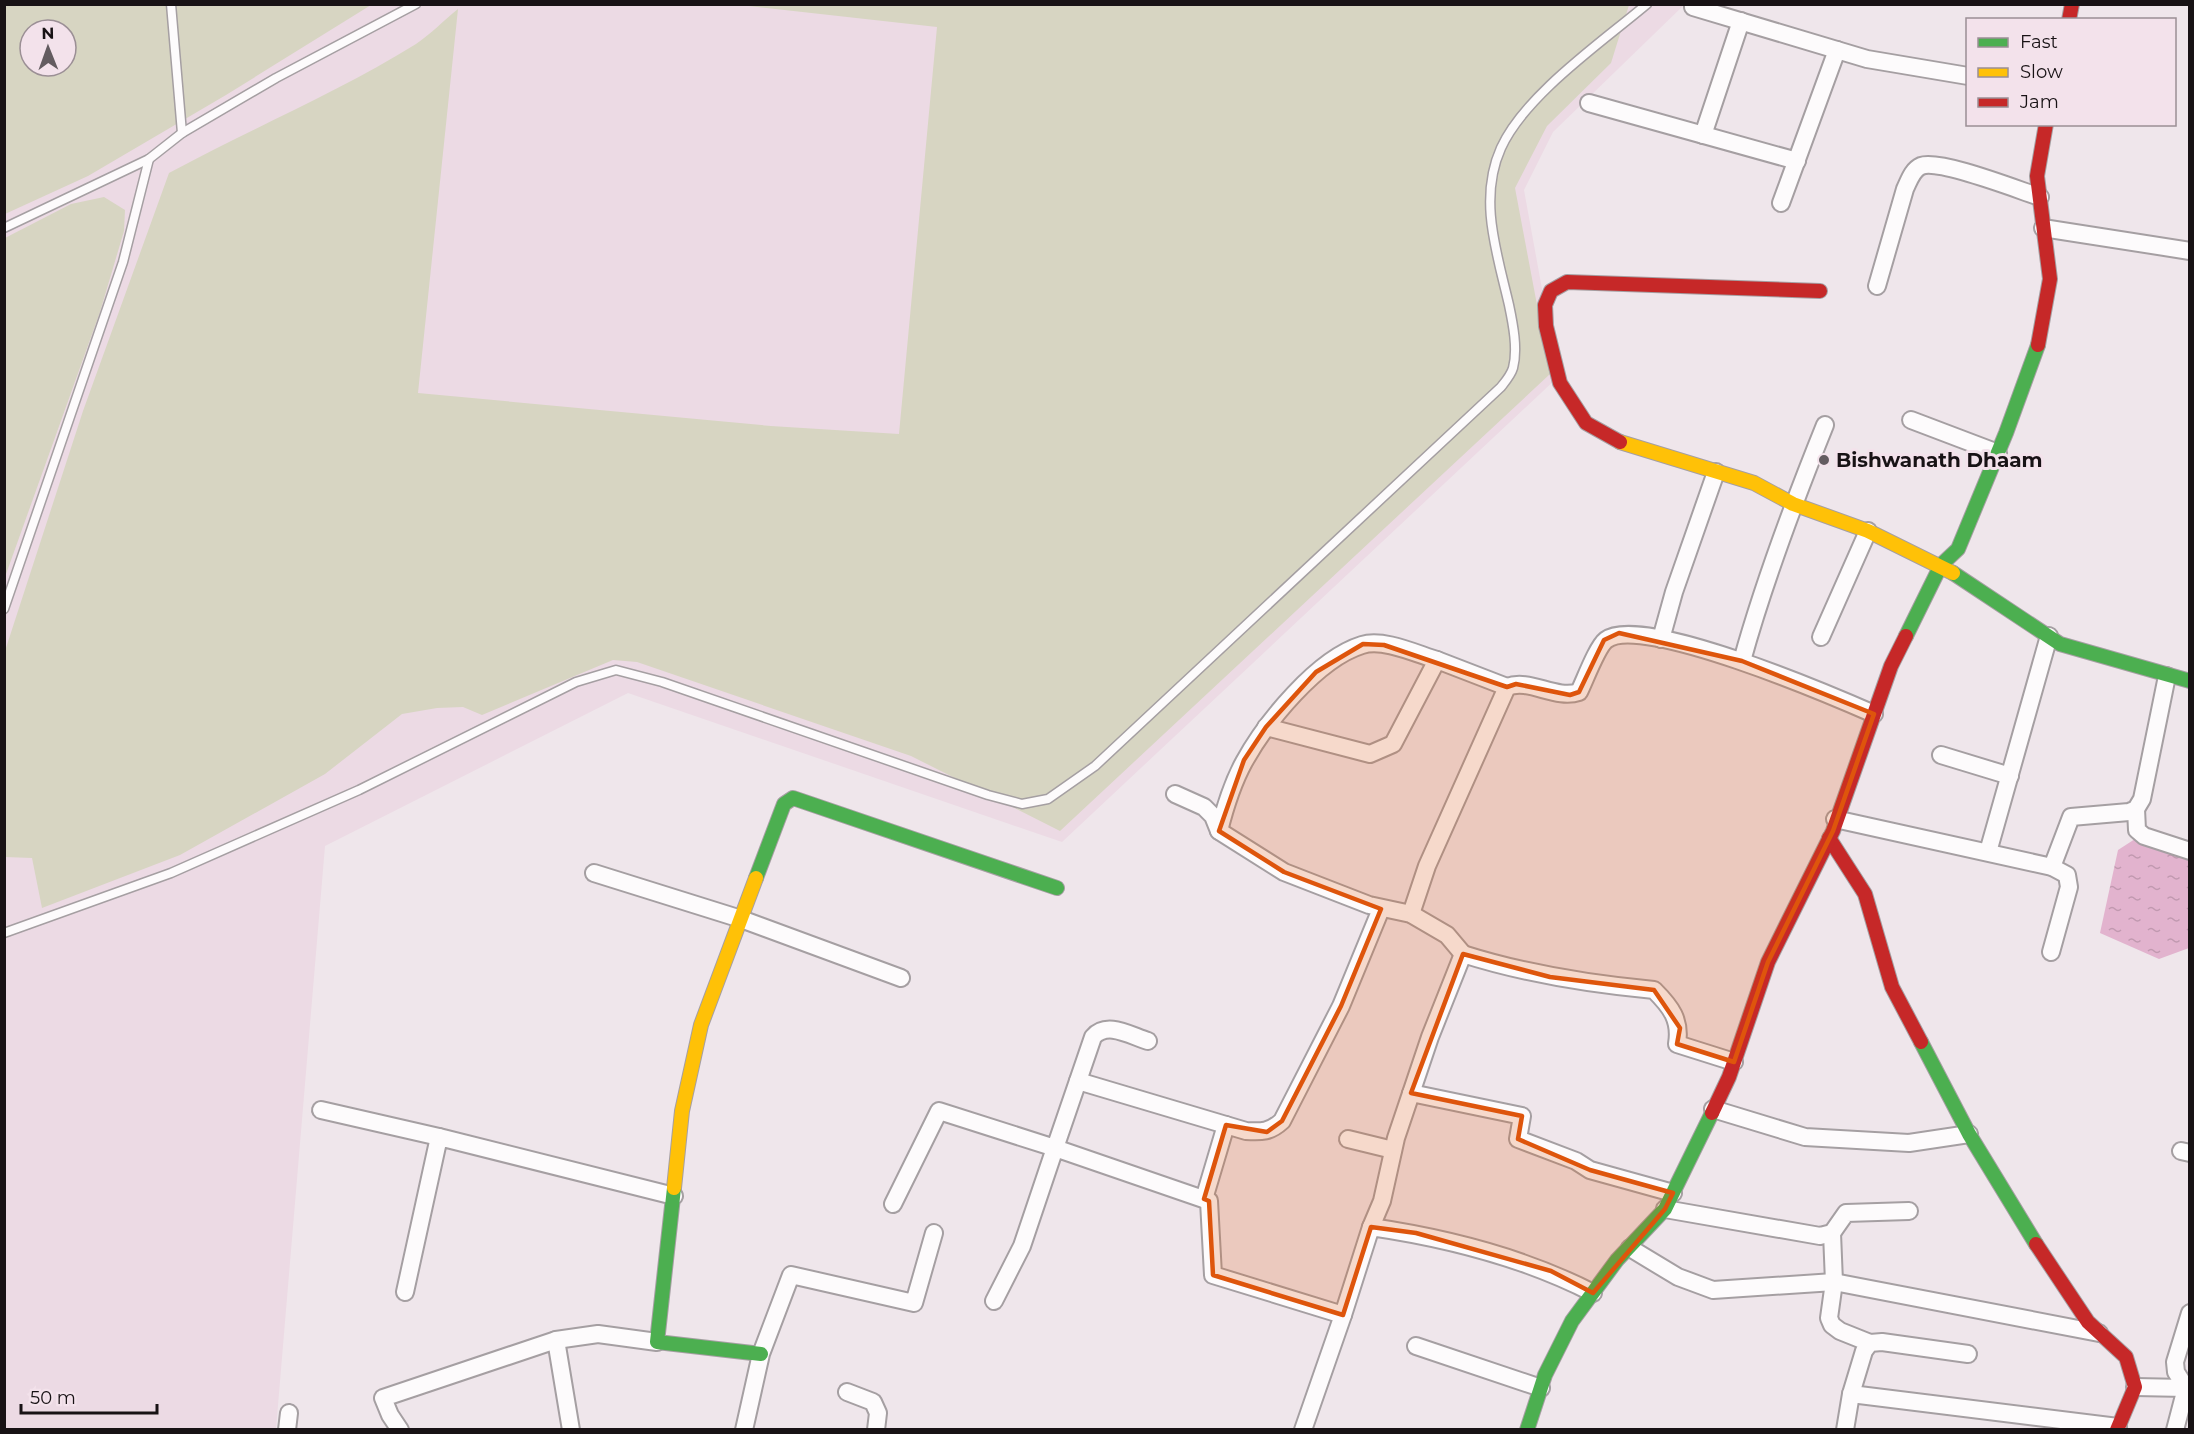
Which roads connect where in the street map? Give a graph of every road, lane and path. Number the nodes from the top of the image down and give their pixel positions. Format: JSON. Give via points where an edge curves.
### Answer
{"nodes":[{"id":1,"x":171,"y":4,"type":"edge"},
{"id":2,"x":416,"y":4,"type":"edge"},
{"id":3,"x":1647,"y":4,"type":"edge"},
{"id":4,"x":1692,"y":7,"type":"dead end"},
{"id":5,"x":1741,"y":21,"type":"junction"},
{"id":6,"x":1837,"y":50,"type":"junction"},
{"id":7,"x":1966,"y":76,"type":"edge"},
{"id":8,"x":1589,"y":103,"type":"dead end"},
{"id":9,"x":2046,"y":126,"type":"edge"},
{"id":10,"x":182,"y":133,"type":"junction"},
{"id":11,"x":1703,"y":135,"type":"junction"},
{"id":12,"x":149,"y":159,"type":"junction"},
{"id":13,"x":1797,"y":160,"type":"junction"},
{"id":14,"x":2040,"y":197,"type":"junction"},
{"id":15,"x":1781,"y":204,"type":"dead end"},
{"id":16,"x":4,"y":228,"type":"edge"},
{"id":17,"x":2043,"y":228,"type":"junction"},
{"id":18,"x":2190,"y":251,"type":"edge"},
{"id":19,"x":1877,"y":286,"type":"dead end"},
{"id":20,"x":1820,"y":291,"type":"dead end"},
{"id":21,"x":1911,"y":420,"type":"dead end"},
{"id":22,"x":1825,"y":425,"type":"dead end"},
{"id":23,"x":1998,"y":453,"type":"junction"},
{"id":24,"x":1716,"y":472,"type":"junction"},
{"id":25,"x":1793,"y":504,"type":"junction"},
{"id":26,"x":1868,"y":531,"type":"junction"},
{"id":27,"x":1941,"y":565,"type":"junction"},
{"id":28,"x":4,"y":609,"type":"edge"},
{"id":29,"x":2049,"y":636,"type":"junction"},
{"id":30,"x":1821,"y":638,"type":"dead end"},
{"id":31,"x":1661,"y":639,"type":"junction"},
{"id":32,"x":1437,"y":660,"type":"junction"},
{"id":33,"x":1742,"y":661,"type":"junction"},
{"id":34,"x":2168,"y":676,"type":"junction"},
{"id":35,"x":2190,"y":681,"type":"edge"},
{"id":36,"x":1507,"y":687,"type":"junction"},
{"id":37,"x":1874,"y":714,"type":"junction"},
{"id":38,"x":1266,"y":727,"type":"junction"},
{"id":39,"x":1941,"y":754,"type":"dead end"},
{"id":40,"x":2010,"y":776,"type":"junction"},
{"id":41,"x":1175,"y":794,"type":"dead end"},
{"id":42,"x":2136,"y":809,"type":"junction"},
{"id":43,"x":1835,"y":819,"type":"junction"},
{"id":44,"x":1219,"y":831,"type":"junction"},
{"id":45,"x":1829,"y":838,"type":"junction"},
{"id":46,"x":2190,"y":851,"type":"edge"},
{"id":47,"x":1988,"y":852,"type":"junction"},
{"id":48,"x":2052,"y":867,"type":"junction"},
{"id":49,"x":594,"y":873,"type":"dead end"},
{"id":50,"x":1057,"y":888,"type":"dead end"},
{"id":51,"x":1382,"y":909,"type":"junction"},
{"id":52,"x":1411,"y":914,"type":"junction"},
{"id":53,"x":741,"y":919,"type":"junction"},
{"id":54,"x":4,"y":933,"type":"edge"},
{"id":55,"x":2051,"y":952,"type":"dead end"},
{"id":56,"x":1463,"y":954,"type":"junction"},
{"id":57,"x":901,"y":978,"type":"dead end"},
{"id":58,"x":1148,"y":1041,"type":"dead end"},
{"id":59,"x":1734,"y":1062,"type":"junction"},
{"id":60,"x":1078,"y":1080,"type":"junction"},
{"id":61,"x":1411,"y":1093,"type":"junction"},
{"id":62,"x":1713,"y":1109,"type":"junction"},
{"id":63,"x":321,"y":1110,"type":"dead end"},
{"id":64,"x":1226,"y":1125,"type":"junction"},
{"id":65,"x":1969,"y":1134,"type":"junction"},
{"id":66,"x":439,"y":1137,"type":"junction"},
{"id":67,"x":1348,"y":1139,"type":"dead end"},
{"id":68,"x":1055,"y":1148,"type":"junction"},
{"id":69,"x":1393,"y":1150,"type":"junction"},
{"id":70,"x":1672,"y":1193,"type":"junction"},
{"id":71,"x":674,"y":1196,"type":"junction"},
{"id":72,"x":1204,"y":1199,"type":"junction"},
{"id":73,"x":893,"y":1204,"type":"dead end"},
{"id":74,"x":1665,"y":1209,"type":"junction"},
{"id":75,"x":1910,"y":1211,"type":"dead end"},
{"id":76,"x":1371,"y":1227,"type":"junction"},
{"id":77,"x":934,"y":1233,"type":"dead end"},
{"id":78,"x":1832,"y":1233,"type":"junction"},
{"id":79,"x":1630,"y":1248,"type":"junction"},
{"id":80,"x":1834,"y":1282,"type":"junction"},
{"id":81,"x":405,"y":1292,"type":"dead end"},
{"id":82,"x":1593,"y":1293,"type":"junction"},
{"id":83,"x":994,"y":1301,"type":"dead end"},
{"id":84,"x":2190,"y":1313,"type":"edge"},
{"id":85,"x":1343,"y":1316,"type":"junction"},
{"id":86,"x":2101,"y":1333,"type":"junction"},
{"id":87,"x":556,"y":1340,"type":"junction"},
{"id":88,"x":657,"y":1342,"type":"junction"},
{"id":89,"x":1870,"y":1343,"type":"junction"},
{"id":90,"x":1416,"y":1346,"type":"dead end"},
{"id":91,"x":761,"y":1354,"type":"junction"},
{"id":92,"x":1968,"y":1354,"type":"dead end"},
{"id":93,"x":2135,"y":1387,"type":"junction"},
{"id":94,"x":1541,"y":1388,"type":"junction"},
{"id":95,"x":2186,"y":1388,"type":"junction"},
{"id":96,"x":847,"y":1392,"type":"dead end"},
{"id":97,"x":1851,"y":1394,"type":"junction"},
{"id":98,"x":2118,"y":1428,"type":"edge"},
{"id":99,"x":400,"y":1430,"type":"edge"},
{"id":100,"x":571,"y":1430,"type":"edge"},
{"id":101,"x":744,"y":1430,"type":"edge"},
{"id":102,"x":876,"y":1430,"type":"edge"},
{"id":103,"x":1304,"y":1430,"type":"edge"},
{"id":104,"x":1527,"y":1430,"type":"edge"},
{"id":105,"x":1845,"y":1430,"type":"edge"},
{"id":106,"x":2175,"y":1430,"type":"edge"}],
"edges":[{"from":1,"to":10,"type":"lane"},
{"from":2,"to":10,"type":"lane"},
{"from":3,"to":54,"type":"lane","via":[[1556,81],[1523,114],[1502,147],[1490,179],[1491,223],[1515,352],[1513,370],[1501,387],[1095,766],[1048,799],[1022,804],[988,795],[616,670],[576,682],[359,790],[171,873]]},
{"from":4,"to":5,"type":"street"},
{"from":5,"to":6,"type":"street"},
{"from":5,"to":11,"type":"street"},
{"from":6,"to":7,"type":"street"},
{"from":6,"to":13,"type":"street"},
{"from":8,"to":11,"type":"street"},
{"from":9,"to":14,"type":"street","via":[[2037,176]]},
{"from":10,"to":12,"type":"lane"},
{"from":11,"to":13,"type":"street"},
{"from":12,"to":16,"type":"lane"},
{"from":12,"to":28,"type":"lane","via":[[123,262]]},
{"from":13,"to":15,"type":"street"},
{"from":14,"to":17,"type":"street"},
{"from":14,"to":19,"type":"street","via":[[1954,169],[1919,167],[1905,189]]},
{"from":17,"to":18,"type":"street"},
{"from":17,"to":23,"type":"street","via":[[2050,279],[2037,353]]},
{"from":20,"to":24,"type":"street","via":[[1567,282],[1551,291],[1545,305],[1546,326],[1560,383],[1586,423],[1627,446]]},
{"from":21,"to":23,"type":"street"},
{"from":22,"to":25,"type":"street"},
{"from":23,"to":27,"type":"street","via":[[1958,549]]},
{"from":24,"to":25,"type":"street","via":[[1754,483]]},
{"from":24,"to":31,"type":"street"},
{"from":25,"to":26,"type":"street"},
{"from":25,"to":33,"type":"street"},
{"from":26,"to":27,"type":"street"},
{"from":26,"to":30,"type":"street"},
{"from":27,"to":29,"type":"street"},
{"from":27,"to":37,"type":"street","via":[[1891,666]]},
{"from":29,"to":34,"type":"street","via":[[2060,644]]},
{"from":29,"to":40,"type":"street"},
{"from":31,"to":33,"type":"street"},
{"from":31,"to":36,"type":"street","via":[[1619,633],[1604,640],[1579,692],[1570,695],[1516,684]]},
{"from":32,"to":36,"type":"street"},
{"from":32,"to":38,"type":"street","via":[[1384,645],[1363,644],[1316,672]]},
{"from":32,"to":38,"type":"street","via":[[1393,744],[1383,750],[1370,754]]},
{"from":33,"to":37,"type":"street","via":[[1798,680]]},
{"from":34,"to":35,"type":"street"},
{"from":34,"to":42,"type":"street","via":[[2142,799]]},
{"from":36,"to":52,"type":"street","via":[[1427,866]]},
{"from":37,"to":43,"type":"street"},
{"from":38,"to":44,"type":"street","via":[[1235,780]]},
{"from":39,"to":40,"type":"street"},
{"from":40,"to":47,"type":"street"},
{"from":41,"to":44,"type":"street","via":[[1204,807]]},
{"from":42,"to":46,"type":"street","via":[[2137,830],[2144,836]]},
{"from":42,"to":48,"type":"street","via":[[2071,817]]},
{"from":43,"to":45,"type":"street"},
{"from":43,"to":47,"type":"street"},
{"from":44,"to":51,"type":"street","via":[[1284,872]]},
{"from":45,"to":59,"type":"street","via":[[1768,962]]},
{"from":45,"to":65,"type":"street","via":[[1865,894],[1892,987]]},
{"from":47,"to":48,"type":"street"},
{"from":48,"to":55,"type":"street","via":[[2067,875],[2069,887]]},
{"from":49,"to":53,"type":"street"},
{"from":50,"to":53,"type":"street","via":[[793,798],[784,804]]},
{"from":51,"to":52,"type":"street"},
{"from":51,"to":64,"type":"street","via":[[1341,1006],[1282,1121],[1267,1132]]},
{"from":52,"to":56,"type":"street","via":[[1447,935]]},
{"from":53,"to":57,"type":"street"},
{"from":53,"to":71,"type":"street","via":[[701,1025],[682,1111]]},
{"from":56,"to":59,"type":"street","via":[[1550,977],[1654,990],[1680,1028],[1677,1044]]},
{"from":56,"to":61,"type":"street"},
{"from":58,"to":60,"type":"street","via":[[1106,1027],[1099,1030]]},
{"from":59,"to":62,"type":"street"},
{"from":60,"to":64,"type":"street"},
{"from":60,"to":68,"type":"street"},
{"from":61,"to":69,"type":"street"},
{"from":61,"to":70,"type":"street","via":[[1522,1116],[1518,1139],[1590,1170]]},
{"from":62,"to":65,"type":"street","via":[[1805,1137],[1909,1143]]},
{"from":62,"to":70,"type":"street"},
{"from":63,"to":66,"type":"street"},
{"from":64,"to":72,"type":"street"},
{"from":65,"to":86,"type":"street","via":[[2033,1240],[2088,1322]]},
{"from":66,"to":71,"type":"street"},
{"from":66,"to":81,"type":"street"},
{"from":67,"to":69,"type":"street"},
{"from":68,"to":72,"type":"street"},
{"from":68,"to":73,"type":"street","via":[[939,1111]]},
{"from":68,"to":83,"type":"street","via":[[1022,1246]]},
{"from":69,"to":76,"type":"street","via":[[1382,1201]]},
{"from":70,"to":74,"type":"street"},
{"from":71,"to":88,"type":"street"},
{"from":72,"to":85,"type":"street","via":[[1209,1201],[1214,1275]]},
{"from":74,"to":78,"type":"street","via":[[1820,1236]]},
{"from":74,"to":79,"type":"street"},
{"from":75,"to":78,"type":"street","via":[[1846,1213]]},
{"from":76,"to":82,"type":"street","via":[[1416,1233],[1551,1271]]},
{"from":76,"to":85,"type":"street"},
{"from":77,"to":91,"type":"street","via":[[914,1303],[791,1275]]},
{"from":78,"to":80,"type":"street"},
{"from":79,"to":80,"type":"street","via":[[1678,1277],[1713,1290]]},
{"from":79,"to":82,"type":"street"},
{"from":80,"to":86,"type":"street"},
{"from":80,"to":89,"type":"street","via":[[1829,1318],[1832,1325]]},
{"from":82,"to":94,"type":"street","via":[[1572,1322]]},
{"from":84,"to":95,"type":"street","via":[[2175,1362]]},
{"from":85,"to":103,"type":"street"},
{"from":86,"to":93,"type":"street","via":[[2126,1358]]},
{"from":87,"to":88,"type":"street","via":[[598,1334]]},
{"from":87,"to":99,"type":"street","via":[[383,1398]]},
{"from":87,"to":100,"type":"street"},
{"from":88,"to":91,"type":"street"},
{"from":89,"to":92,"type":"street"},
{"from":89,"to":97,"type":"street"},
{"from":90,"to":94,"type":"street"},
{"from":91,"to":101,"type":"street"},
{"from":93,"to":95,"type":"street"},
{"from":93,"to":98,"type":"street"},
{"from":94,"to":104,"type":"street"},
{"from":95,"to":106,"type":"street"},
{"from":96,"to":102,"type":"street","via":[[873,1402],[878,1413]]},
{"from":97,"to":98,"type":"street"},
{"from":97,"to":105,"type":"street"}]}
